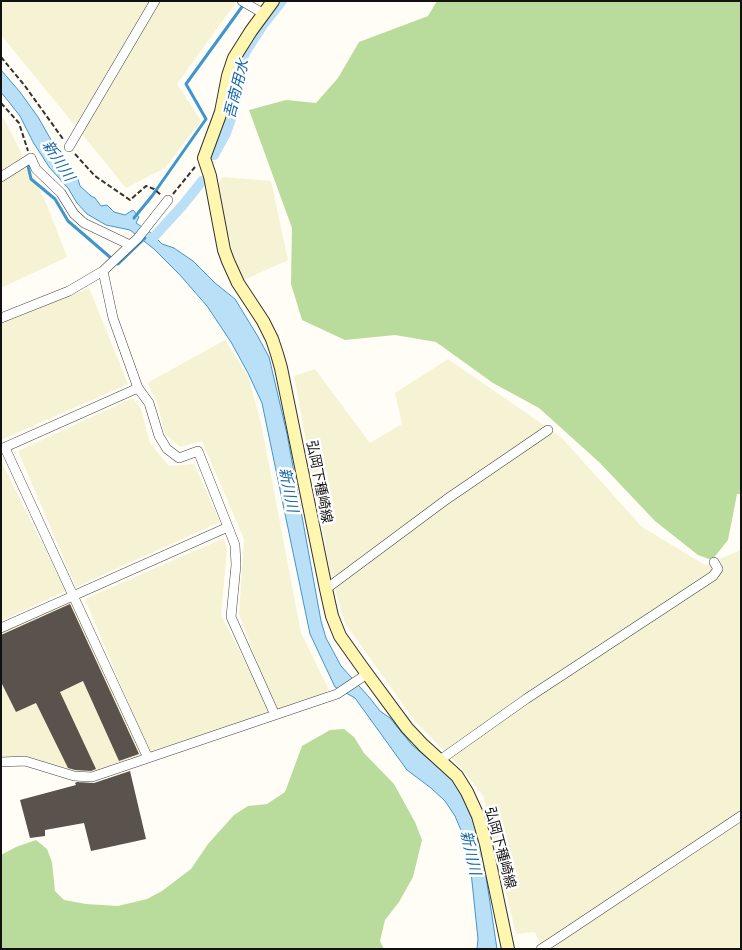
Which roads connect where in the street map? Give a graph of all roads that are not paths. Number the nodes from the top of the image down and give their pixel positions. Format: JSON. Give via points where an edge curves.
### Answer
{"nodes":[{"id":1,"x":156,"y":1,"type":"edge"},
{"id":2,"x":242,"y":1,"type":"edge"},
{"id":3,"x":273,"y":1,"type":"edge"},
{"id":4,"x":264,"y":14,"type":"junction"},
{"id":5,"x":68,"y":147,"type":"road end"},
{"id":6,"x":1,"y":177,"type":"edge"},
{"id":7,"x":168,"y":200,"type":"road end"},
{"id":8,"x":130,"y":245,"type":"junction"},
{"id":9,"x":103,"y":271,"type":"junction"},
{"id":10,"x":1,"y":318,"type":"edge"},
{"id":11,"x":138,"y":388,"type":"junction"},
{"id":12,"x":548,"y":430,"type":"dead end"},
{"id":13,"x":3,"y":448,"type":"edge"},
{"id":14,"x":228,"y":527,"type":"junction"},
{"id":15,"x":714,"y":562,"type":"dead end"},
{"id":16,"x":326,"y":589,"type":"junction"},
{"id":17,"x":74,"y":596,"type":"junction"},
{"id":18,"x":1,"y":628,"type":"edge"},
{"id":19,"x":364,"y":675,"type":"junction"},
{"id":20,"x":276,"y":715,"type":"junction"},
{"id":21,"x":148,"y":758,"type":"junction"},
{"id":22,"x":440,"y":760,"type":"junction"},
{"id":23,"x":1,"y":762,"type":"edge"},
{"id":24,"x":741,"y":816,"type":"edge"},
{"id":25,"x":508,"y":949,"type":"edge"},
{"id":26,"x":541,"y":949,"type":"edge"}],
"edges":[{"from":1,"to":5,"type":"street"},
{"from":2,"to":4,"type":"street"},
{"from":3,"to":4,"type":"main road"},
{"from":4,"to":16,"type":"main road","name":"弘岡下種崎線","via":[[230,65],[222,112],[204,158],[228,261],[272,339],[281,368]]},
{"from":6,"to":8,"type":"street","via":[[31,158],[36,169],[61,193],[84,223]]},
{"from":7,"to":8,"type":"street"},
{"from":8,"to":9,"type":"street"},
{"from":9,"to":10,"type":"street","via":[[69,290]]},
{"from":9,"to":11,"type":"street","via":[[113,318]]},
{"from":11,"to":13,"type":"street"},
{"from":11,"to":14,"type":"street","via":[[149,403],[159,436],[167,449],[179,458],[198,451]]},
{"from":12,"to":16,"type":"street"},
{"from":13,"to":17,"type":"street"},
{"from":14,"to":17,"type":"street"},
{"from":14,"to":20,"type":"street","via":[[235,545],[236,565],[231,617]]},
{"from":15,"to":22,"type":"street","via":[[718,569],[713,576],[526,699]]},
{"from":16,"to":19,"type":"main road","name":"弘岡下種崎線","via":[[340,636]]},
{"from":17,"to":18,"type":"street"},
{"from":17,"to":21,"type":"street"},
{"from":19,"to":20,"type":"street","via":[[337,694]]},
{"from":19,"to":22,"type":"main road","name":"弘岡下種崎線","via":[[407,728]]},
{"from":20,"to":21,"type":"street"},
{"from":21,"to":23,"type":"street","via":[[92,777],[74,776],[25,761]]},
{"from":22,"to":25,"type":"main road","name":"弘岡下種崎線","via":[[468,792],[478,816]]},
{"from":24,"to":26,"type":"street"}]}
